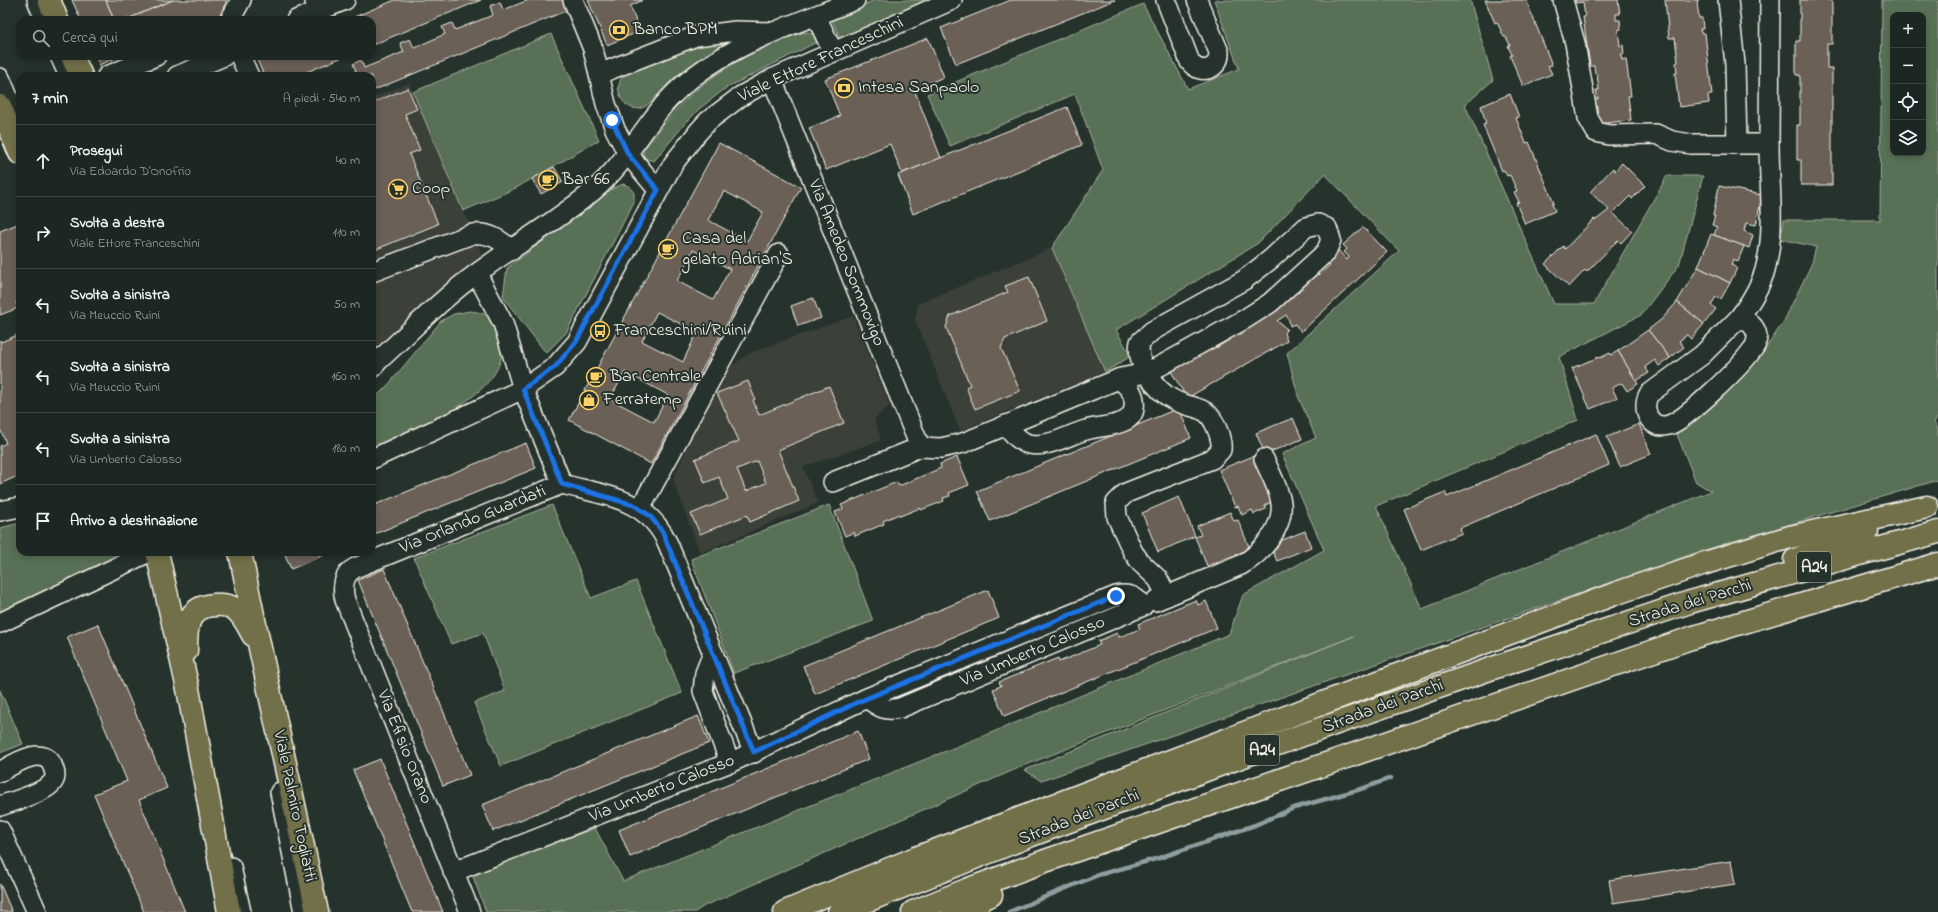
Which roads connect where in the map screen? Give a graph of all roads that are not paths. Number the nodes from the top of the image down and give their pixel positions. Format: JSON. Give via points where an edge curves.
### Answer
{"nodes":[{"id":1,"x":37,"y":0,"type":"edge"},
{"id":2,"x":49,"y":0,"type":"edge"},
{"id":3,"x":241,"y":0,"type":"edge"},
{"id":4,"x":345,"y":0,"type":"edge"},
{"id":5,"x":573,"y":0,"type":"edge"},
{"id":6,"x":855,"y":0,"type":"edge"},
{"id":7,"x":952,"y":0,"type":"edge"},
{"id":8,"x":1166,"y":0,"type":"edge"},
{"id":9,"x":1197,"y":0,"type":"edge"},
{"id":10,"x":1563,"y":0,"type":"edge"},
{"id":11,"x":1728,"y":0,"type":"edge"},
{"id":12,"x":1770,"y":0,"type":"edge"},
{"id":13,"x":316,"y":6,"type":"edge"},
{"id":14,"x":43,"y":16,"type":"edge"},
{"id":15,"x":55,"y":16,"type":"edge"},
{"id":16,"x":232,"y":16,"type":"edge"},
{"id":17,"x":302,"y":16,"type":"edge"},
{"id":18,"x":816,"y":16,"type":"junction"},
{"id":19,"x":776,"y":33,"type":"junction"},
{"id":20,"x":833,"y":52,"type":"junction"},
{"id":21,"x":62,"y":60,"type":"edge"},
{"id":22,"x":74,"y":60,"type":"edge"},
{"id":23,"x":146,"y":60,"type":"edge"},
{"id":24,"x":215,"y":60,"type":"edge"},
{"id":25,"x":242,"y":60,"type":"edge"},
{"id":26,"x":67,"y":72,"type":"edge"},
{"id":27,"x":79,"y":72,"type":"edge"},
{"id":28,"x":117,"y":72,"type":"edge"},
{"id":29,"x":186,"y":72,"type":"edge"},
{"id":30,"x":247,"y":72,"type":"edge"},
{"id":31,"x":600,"y":74,"type":"junction"},
{"id":32,"x":0,"y":78,"type":"edge"},
{"id":33,"x":772,"y":79,"type":"junction"},
{"id":34,"x":0,"y":106,"type":"edge"},
{"id":35,"x":16,"y":116,"type":"edge"},
{"id":36,"x":16,"y":144,"type":"edge"},
{"id":37,"x":1737,"y":144,"type":"junction"},
{"id":38,"x":1769,"y":144,"type":"junction"},
{"id":39,"x":628,"y":154,"type":"junction"},
{"id":40,"x":658,"y":190,"type":"junction"},
{"id":41,"x":512,"y":250,"type":"junction"},
{"id":42,"x":779,"y":254,"type":"dead end"},
{"id":43,"x":376,"y":270,"type":"edge"},
{"id":44,"x":477,"y":274,"type":"junction"},
{"id":45,"x":1739,"y":318,"type":"junction"},
{"id":46,"x":376,"y":357,"type":"edge"},
{"id":47,"x":1146,"y":373,"type":"junction"},
{"id":48,"x":1118,"y":379,"type":"junction"},
{"id":49,"x":523,"y":389,"type":"junction"},
{"id":50,"x":1006,"y":425,"type":"junction"},
{"id":51,"x":920,"y":447,"type":"junction"},
{"id":52,"x":376,"y":457,"type":"edge"},
{"id":53,"x":1264,"y":459,"type":"dead end"},
{"id":54,"x":833,"y":482,"type":"dead end"},
{"id":55,"x":562,"y":484,"type":"junction"},
{"id":56,"x":1932,"y":505,"type":"edge"},
{"id":57,"x":16,"y":508,"type":"edge"},
{"id":58,"x":640,"y":509,"type":"junction"},
{"id":59,"x":0,"y":511,"type":"edge"},
{"id":60,"x":1938,"y":532,"type":"edge"},
{"id":61,"x":142,"y":556,"type":"edge"},
{"id":62,"x":158,"y":556,"type":"edge"},
{"id":63,"x":241,"y":556,"type":"edge"},
{"id":64,"x":1938,"y":564,"type":"edge"},
{"id":65,"x":344,"y":581,"type":"joint"},
{"id":66,"x":1167,"y":596,"type":"junction"},
{"id":67,"x":1690,"y":602,"type":"junction"},
{"id":68,"x":1143,"y":606,"type":"junction"},
{"id":69,"x":0,"y":623,"type":"edge"},
{"id":70,"x":258,"y":645,"type":"junction"},
{"id":71,"x":982,"y":651,"type":"junction"},
{"id":72,"x":713,"y":652,"type":"junction"},
{"id":73,"x":991,"y":670,"type":"junction"},
{"id":74,"x":188,"y":689,"type":"junction"},
{"id":75,"x":867,"y":698,"type":"junction"},
{"id":76,"x":270,"y":700,"type":"junction"},
{"id":77,"x":754,"y":752,"type":"junction"},
{"id":78,"x":201,"y":762,"type":"junction"},
{"id":79,"x":730,"y":763,"type":"junction"},
{"id":80,"x":0,"y":772,"type":"edge"},
{"id":81,"x":0,"y":806,"type":"edge"},
{"id":82,"x":0,"y":830,"type":"edge"},
{"id":83,"x":1102,"y":842,"type":"junction"},
{"id":84,"x":453,"y":872,"type":"junction"},
{"id":85,"x":37,"y":912,"type":"edge"},
{"id":86,"x":229,"y":912,"type":"edge"},
{"id":87,"x":241,"y":912,"type":"edge"},
{"id":88,"x":304,"y":912,"type":"edge"},
{"id":89,"x":316,"y":912,"type":"edge"},
{"id":90,"x":470,"y":912,"type":"edge"},
{"id":91,"x":785,"y":912,"type":"edge"},
{"id":92,"x":839,"y":912,"type":"edge"},
{"id":93,"x":913,"y":912,"type":"edge"},
{"id":94,"x":954,"y":912,"type":"edge"}],
"edges":[{"from":1,"to":14,"type":"street"},
{"from":2,"to":15,"type":"main road"},
{"from":3,"to":16,"type":"street"},
{"from":4,"to":13,"type":"street"},
{"from":5,"to":31,"type":"street","via":[[589,38]]},
{"from":6,"to":18,"type":"street"},
{"from":7,"to":20,"type":"street","name":"Viale Ettore Franceschini"},
{"from":8,"to":9,"type":"street","via":[[1190,62],[1197,68],[1207,70],[1215,65],[1219,56]]},
{"from":10,"to":37,"type":"street","via":[[1574,38],[1588,118],[1596,132],[1609,135],[1656,134],[1672,141],[1691,144]]},
{"from":11,"to":37,"type":"street","via":[[1736,64]]},
{"from":12,"to":38,"type":"street"},
{"from":13,"to":17,"type":"street"},
{"from":18,"to":19,"type":"street"},
{"from":18,"to":20,"type":"street"},
{"from":19,"to":31,"type":"street","via":[[736,31],[696,36]]},
{"from":19,"to":39,"type":"street","via":[[717,60],[685,84],[654,117]]},
{"from":20,"to":33,"type":"street","name":"Viale Ettore Franceschini"},
{"from":21,"to":26,"type":"street"},
{"from":22,"to":27,"type":"main road"},
{"from":23,"to":28,"type":"street"},
{"from":24,"to":29,"type":"street"},
{"from":25,"to":30,"type":"street"},
{"from":31,"to":39,"type":"street","via":[[612,120]]},
{"from":32,"to":35,"type":"street"},
{"from":33,"to":40,"type":"street","name":"Viale Ettore Franceschini","via":[[741,96],[708,121],[686,146]]},
{"from":33,"to":51,"type":"street","name":"Via Amedeo Sommovigo"},
{"from":34,"to":36,"type":"main road"},
{"from":37,"to":38,"type":"street"},
{"from":38,"to":45,"type":"street","via":[[1770,219],[1767,260],[1757,290]]},
{"from":39,"to":40,"type":"street"},
{"from":39,"to":41,"type":"street","via":[[590,194]]},
{"from":40,"to":49,"type":"street","name":"Viale Ettore Franceschini","via":[[576,342],[555,367]]},
{"from":41,"to":43,"type":"street","via":[[493,236],[472,234]]},
{"from":41,"to":44,"type":"street"},
{"from":42,"to":58,"type":"street"},
{"from":44,"to":46,"type":"street"},
{"from":44,"to":49,"type":"street","via":[[504,324]]},
{"from":45,"to":45,"type":"street","via":[[1702,355],[1650,394],[1645,407],[1650,420],[1660,426],[1674,423],[1711,393],[1753,350],[1756,331],[1748,321]]},
{"from":47,"to":47,"type":"street","via":[[1245,319],[1284,292],[1328,249],[1331,236],[1327,228],[1318,224],[1306,227],[1244,280],[1148,334],[1140,342],[1139,347]]},
{"from":47,"to":48,"type":"street"},
{"from":47,"to":66,"type":"street","via":[[1171,398],[1208,412],[1221,439],[1221,450],[1212,459],[1126,493],[1116,503],[1117,517],[1133,552],[1158,579]]},
{"from":48,"to":50,"type":"street"},
{"from":48,"to":50,"type":"street","via":[[1130,390],[1135,402],[1130,417],[1119,424],[1089,429],[1037,445],[1020,440]]},
{"from":49,"to":52,"type":"street","name":"Viale Ettore Franceschini"},
{"from":49,"to":55,"type":"street"},
{"from":50,"to":51,"type":"street","via":[[960,444],[941,448]]},
{"from":51,"to":54,"type":"street"},
{"from":53,"to":66,"type":"street","via":[[1281,503],[1279,520],[1268,542],[1248,561]]},
{"from":55,"to":58,"type":"street"},
{"from":55,"to":65,"type":"street","name":"Via Orlando Guardati","via":[[355,568]]},
{"from":56,"to":67,"type":"main road"},
{"from":56,"to":91,"type":"main road","via":[[1790,537],[1617,594],[1376,682],[909,861]]},
{"from":57,"to":59,"type":"street"},
{"from":58,"to":72,"type":"street","via":[[653,520],[666,538]]},
{"from":60,"to":67,"type":"main road","name":"Strada dei Parchi","number":"A24"},
{"from":61,"to":69,"type":"street"},
{"from":62,"to":74,"type":"main road"},
{"from":63,"to":70,"type":"main road","name":"Viale Palmiro Togliatti"},
{"from":64,"to":83,"type":"main road","name":"Strada dei Parchi","number":"A24","via":[[1694,637]]},
{"from":65,"to":84,"type":"street","name":"Via Efisio Orano","via":[[345,600]]},
{"from":66,"to":68,"type":"street"},
{"from":67,"to":92,"type":"main road","name":"Strada dei Parchi","number":"A24","via":[[1490,669],[1246,756],[1022,839]]},
{"from":68,"to":71,"type":"street","name":"Via Umberto Calosso","via":[[1132,596],[1119,595]]},
{"from":68,"to":73,"type":"street","name":"Via Umberto Calosso"},
{"from":70,"to":74,"type":"main road","via":[[245,620],[235,609],[222,605],[210,605],[199,609],[189,620],[186,634]]},
{"from":70,"to":76,"type":"main road","name":"Viale Palmiro Togliatti"},
{"from":71,"to":73,"type":"street"},
{"from":71,"to":75,"type":"street","name":"Via Umberto Calosso"},
{"from":72,"to":77,"type":"street"},
{"from":72,"to":79,"type":"street","via":[[705,673],[703,692]]},
{"from":73,"to":75,"type":"street","name":"Via Umberto Calosso","via":[[895,709],[880,708]]},
{"from":74,"to":78,"type":"main road"},
{"from":75,"to":77,"type":"street","name":"Via Umberto Calosso"},
{"from":76,"to":88,"type":"street","name":"Viale Palmiro Togliatti","via":[[272,754]]},
{"from":76,"to":89,"type":"main road","name":"Viale Palmiro Togliatti","via":[[282,745]]},
{"from":77,"to":79,"type":"street","name":"Via Umberto Calosso"},
{"from":78,"to":86,"type":"main road"},
{"from":78,"to":87,"type":"street","via":[[222,820]]},
{"from":79,"to":84,"type":"street","name":"Via Umberto Calosso"},
{"from":80,"to":81,"type":"street","via":[[22,759],[40,756],[50,762],[56,775],[54,781],[44,790]]},
{"from":82,"to":85,"type":"street"},
{"from":83,"to":93,"type":"main road","name":"Strada dei Parchi","number":"A24","via":[[980,884]]},
{"from":83,"to":94,"type":"main road"},
{"from":84,"to":90,"type":"street","name":"Via Efisio Orano"}]}
